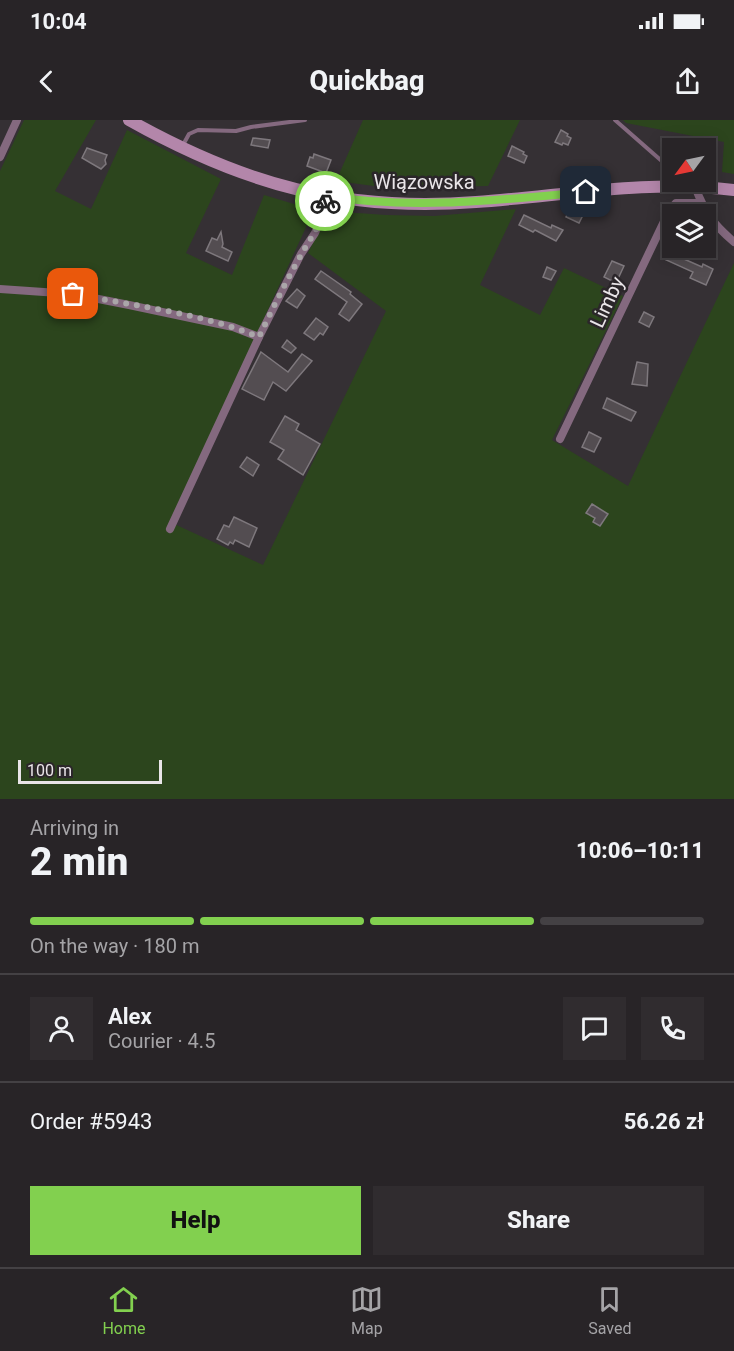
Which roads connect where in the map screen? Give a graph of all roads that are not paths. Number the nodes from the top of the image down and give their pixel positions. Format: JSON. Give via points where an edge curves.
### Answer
{"nodes":[{"id":1,"x":17,"y":120,"type":"edge"},
{"id":2,"x":129,"y":120,"type":"edge"},
{"id":3,"x":305,"y":120,"type":"edge"},
{"id":4,"x":615,"y":120,"type":"edge"},
{"id":5,"x":181,"y":148,"type":"junction"},
{"id":6,"x":0,"y":157,"type":"edge"},
{"id":7,"x":662,"y":161,"type":"edge"},
{"id":8,"x":662,"y":185,"type":"edge"},
{"id":9,"x":716,"y":189,"type":"edge"},
{"id":10,"x":734,"y":190,"type":"edge"},
{"id":11,"x":697,"y":192,"type":"edge"},
{"id":12,"x":326,"y":196,"type":"junction"},
{"id":13,"x":700,"y":203,"type":"junction"},
{"id":14,"x":734,"y":242,"type":"edge"},
{"id":15,"x":0,"y":289,"type":"edge"},
{"id":16,"x":259,"y":337,"type":"junction"},
{"id":17,"x":560,"y":439,"type":"dead end"},
{"id":18,"x":170,"y":529,"type":"dead end"}],
"edges":[{"from":1,"to":6,"type":"street"},
{"from":2,"to":5,"type":"main road","name":"Wiązowska"},
{"from":3,"to":5,"type":"lane","via":[[236,131],[198,130],[189,134]]},
{"from":4,"to":7,"type":"lane"},
{"from":5,"to":12,"type":"main road","name":"Wiązowska","via":[[262,181]]},
{"from":8,"to":12,"type":"main road","name":"Wiązowska","via":[[445,203]]},
{"from":9,"to":10,"type":"main road","name":"Wiązowska"},
{"from":11,"to":13,"type":"street"},
{"from":12,"to":16,"type":"street","via":[[315,233]]},
{"from":13,"to":14,"type":"street","via":[[708,217]]},
{"from":13,"to":17,"type":"street","name":"Limby","via":[[676,203],[669,212]]},
{"from":15,"to":16,"type":"street","via":[[73,294],[233,327]]},
{"from":16,"to":18,"type":"street"}]}
